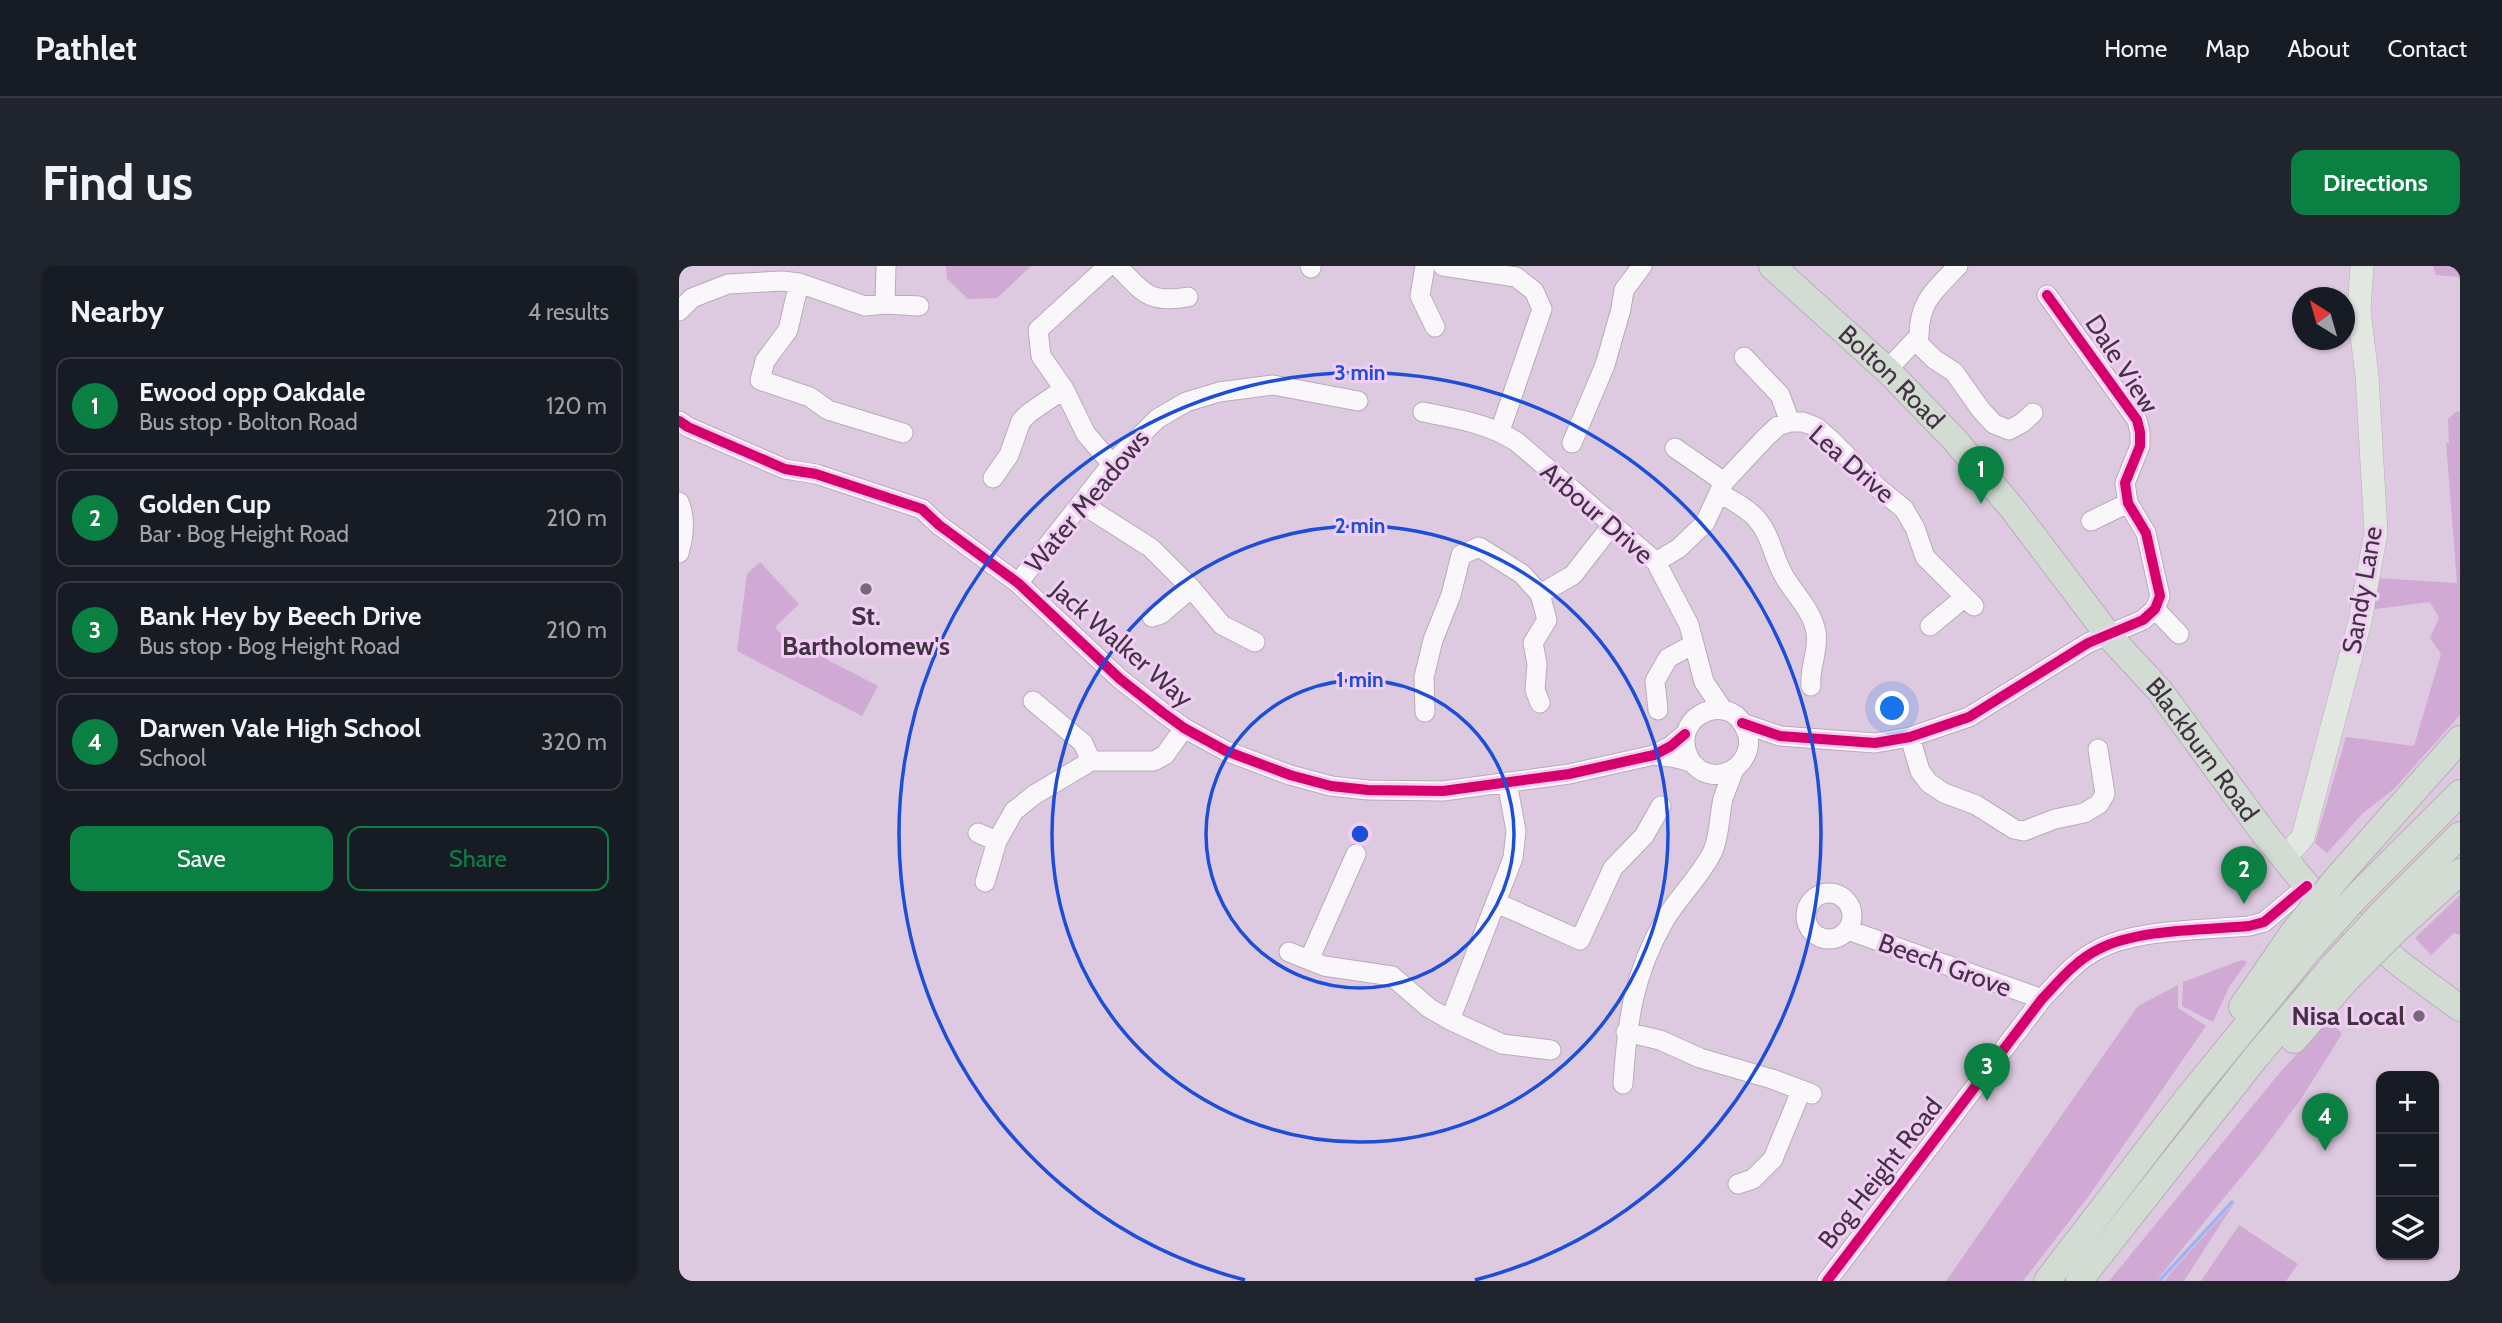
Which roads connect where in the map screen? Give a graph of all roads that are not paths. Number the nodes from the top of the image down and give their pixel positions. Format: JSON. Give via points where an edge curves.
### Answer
{"nodes":[{"id":1,"x":886,"y":266,"type":"edge"},
{"id":2,"x":1108,"y":266,"type":"edge"},
{"id":3,"x":1117,"y":266,"type":"edge"},
{"id":4,"x":1425,"y":266,"type":"edge"},
{"id":5,"x":1443,"y":266,"type":"edge"},
{"id":6,"x":1642,"y":266,"type":"edge"},
{"id":7,"x":1772,"y":266,"type":"edge"},
{"id":8,"x":1958,"y":266,"type":"edge"},
{"id":9,"x":2362,"y":266,"type":"edge"},
{"id":10,"x":799,"y":283,"type":"junction"},
{"id":11,"x":2047,"y":295,"type":"dead end"},
{"id":12,"x":1188,"y":297,"type":"dead end"},
{"id":13,"x":885,"y":304,"type":"junction"},
{"id":14,"x":919,"y":306,"type":"dead end"},
{"id":15,"x":679,"y":311,"type":"edge"},
{"id":16,"x":1435,"y":327,"type":"dead end"},
{"id":17,"x":1915,"y":340,"type":"junction"},
{"id":18,"x":1744,"y":357,"type":"dead end"},
{"id":19,"x":1887,"y":370,"type":"junction"},
{"id":20,"x":1064,"y":389,"type":"junction"},
{"id":21,"x":1357,"y":401,"type":"dead end"},
{"id":22,"x":1423,"y":412,"type":"dead end"},
{"id":23,"x":2033,"y":413,"type":"dead end"},
{"id":24,"x":1790,"y":422,"type":"junction"},
{"id":25,"x":682,"y":431,"type":"edge"},
{"id":26,"x":1500,"y":431,"type":"junction"},
{"id":27,"x":903,"y":433,"type":"dead end"},
{"id":28,"x":1572,"y":443,"type":"dead end"},
{"id":29,"x":1675,"y":448,"type":"dead end"},
{"id":30,"x":1112,"y":464,"type":"junction"},
{"id":31,"x":993,"y":478,"type":"dead end"},
{"id":32,"x":1722,"y":488,"type":"junction"},
{"id":33,"x":679,"y":502,"type":"edge"},
{"id":34,"x":2128,"y":503,"type":"junction"},
{"id":35,"x":1082,"y":504,"type":"junction"},
{"id":36,"x":2091,"y":521,"type":"dead end"},
{"id":37,"x":1612,"y":525,"type":"junction"},
{"id":38,"x":679,"y":553,"type":"edge"},
{"id":39,"x":1656,"y":562,"type":"junction"},
{"id":40,"x":1018,"y":583,"type":"junction"},
{"id":41,"x":1191,"y":588,"type":"junction"},
{"id":42,"x":1541,"y":594,"type":"junction"},
{"id":43,"x":2155,"y":610,"type":"junction"},
{"id":44,"x":1153,"y":617,"type":"dead end"},
{"id":45,"x":1930,"y":626,"type":"dead end"},
{"id":46,"x":2179,"y":634,"type":"dead end"},
{"id":47,"x":2109,"y":636,"type":"junction"},
{"id":48,"x":1255,"y":642,"type":"dead end"},
{"id":49,"x":1694,"y":644,"type":"junction"},
{"id":50,"x":2132,"y":660,"type":"joint"},
{"id":51,"x":1704,"y":682,"type":"junction"},
{"id":52,"x":1811,"y":686,"type":"dead end"},
{"id":53,"x":1033,"y":701,"type":"dead end"},
{"id":54,"x":1541,"y":704,"type":"dead end"},
{"id":55,"x":1658,"y":710,"type":"dead end"},
{"id":56,"x":1723,"y":710,"type":"junction"},
{"id":57,"x":1425,"y":712,"type":"dead end"},
{"id":58,"x":1742,"y":723,"type":"junction"},
{"id":59,"x":1690,"y":726,"type":"junction"},
{"id":60,"x":1184,"y":728,"type":"junction"},
{"id":61,"x":1780,"y":737,"type":"junction"},
{"id":62,"x":1910,"y":737,"type":"junction"},
{"id":63,"x":2460,"y":739,"type":"edge"},
{"id":64,"x":2098,"y":749,"type":"dead end"},
{"id":65,"x":1654,"y":755,"type":"junction"},
{"id":66,"x":1091,"y":761,"type":"junction"},
{"id":67,"x":1739,"y":763,"type":"junction"},
{"id":68,"x":1700,"y":768,"type":"junction"},
{"id":69,"x":1507,"y":782,"type":"junction"},
{"id":70,"x":2460,"y":793,"type":"edge"},
{"id":71,"x":1723,"y":801,"type":"junction"},
{"id":72,"x":1661,"y":806,"type":"dead end"},
{"id":73,"x":978,"y":833,"type":"dead end"},
{"id":74,"x":2460,"y":835,"type":"edge"},
{"id":75,"x":997,"y":841,"type":"junction"},
{"id":76,"x":1356,"y":854,"type":"dead end"},
{"id":77,"x":2284,"y":859,"type":"junction"},
{"id":78,"x":2460,"y":872,"type":"edge"},
{"id":79,"x":985,"y":882,"type":"dead end"},
{"id":80,"x":2307,"y":886,"type":"junction"},
{"id":81,"x":1497,"y":902,"type":"junction"},
{"id":82,"x":2388,"y":922,"type":"junction"},
{"id":83,"x":1848,"y":930,"type":"dead end"},
{"id":84,"x":2302,"y":940,"type":"junction"},
{"id":85,"x":1289,"y":952,"type":"dead end"},
{"id":86,"x":1309,"y":960,"type":"junction"},
{"id":87,"x":2042,"y":999,"type":"junction"},
{"id":88,"x":2460,"y":1007,"type":"edge"},
{"id":89,"x":1450,"y":1020,"type":"junction"},
{"id":90,"x":1626,"y":1032,"type":"junction"},
{"id":91,"x":1555,"y":1050,"type":"dead end"},
{"id":92,"x":1623,"y":1084,"type":"dead end"},
{"id":93,"x":1738,"y":1184,"type":"dead end"},
{"id":94,"x":1827,"y":1281,"type":"edge"},
{"id":95,"x":2047,"y":1281,"type":"edge"},
{"id":96,"x":2079,"y":1281,"type":"edge"}],
"edges":[{"from":1,"to":13,"type":"street"},
{"from":2,"to":20,"type":"street","via":[[1038,330],[1041,356]]},
{"from":3,"to":12,"type":"street","via":[[1148,296],[1165,300]]},
{"from":4,"to":16,"type":"street","via":[[1420,296]]},
{"from":5,"to":26,"type":"street","via":[[1516,278],[1534,291],[1542,309]]},
{"from":6,"to":28,"type":"street","via":[[1624,290],[1605,365]]},
{"from":7,"to":19,"type":"highway","name":"Bolton Road"},
{"from":8,"to":17,"type":"street","via":[[1927,298]]},
{"from":9,"to":77,"type":"main road","name":"Sandy Lane","via":[[2359,311],[2376,532],[2360,621],[2303,837]]},
{"from":10,"to":13,"type":"street","via":[[865,306]]},
{"from":10,"to":15,"type":"street","via":[[728,284],[692,298]]},
{"from":10,"to":27,"type":"street","via":[[788,330],[765,361],[760,380],[810,397],[828,410]]},
{"from":11,"to":34,"type":"street","name":"Dale View","via":[[2137,420],[2140,446],[2125,483]]},
{"from":13,"to":14,"type":"street"},
{"from":17,"to":19,"type":"street"},
{"from":17,"to":23,"type":"street","via":[[1954,372],[1962,399],[1994,424],[2009,429]]},
{"from":18,"to":24,"type":"street","via":[[1780,395]]},
{"from":19,"to":47,"type":"highway","name":"Bolton Road","via":[[2013,508]]},
{"from":20,"to":30,"type":"street","via":[[1086,434]]},
{"from":20,"to":31,"type":"street","via":[[1021,421],[1009,454]]},
{"from":21,"to":30,"type":"street","name":"Water Meadows","via":[[1273,385],[1219,392],[1186,402],[1157,419]]},
{"from":22,"to":26,"type":"street","name":"Arbour Drive"},
{"from":24,"to":32,"type":"street","name":"Lea Drive","via":[[1766,437]]},
{"from":24,"to":45,"type":"street","name":"Lea Drive","via":[[1815,426],[1904,509],[1925,557],[1969,602]]},
{"from":25,"to":40,"type":"street","name":"Jack Walker Way","via":[[785,469],[816,474],[922,509]]},
{"from":26,"to":37,"type":"street","name":"Arbour Drive"},
{"from":29,"to":32,"type":"street"},
{"from":30,"to":35,"type":"street","name":"Water Meadows"},
{"from":32,"to":39,"type":"street","name":"Lea Drive","via":[[1705,523]]},
{"from":32,"to":52,"type":"street","via":[[1767,533],[1783,574],[1811,616],[1817,642]]},
{"from":33,"to":38,"type":"street","via":[[684,536]]},
{"from":34,"to":36,"type":"street"},
{"from":34,"to":43,"type":"street","via":[[2146,533],[2159,590]]},
{"from":35,"to":40,"type":"street","name":"Water Meadows"},
{"from":35,"to":41,"type":"street","via":[[1151,548]]},
{"from":37,"to":39,"type":"street","name":"Arbour Drive"},
{"from":37,"to":42,"type":"street","via":[[1573,575]]},
{"from":39,"to":49,"type":"street","name":"Arbour Drive"},
{"from":40,"to":60,"type":"street","name":"Jack Walker Way","via":[[1121,679]]},
{"from":41,"to":44,"type":"street"},
{"from":41,"to":48,"type":"street","via":[[1222,625]]},
{"from":42,"to":54,"type":"street","via":[[1547,620],[1533,643],[1538,664],[1535,690]]},
{"from":42,"to":57,"type":"street","via":[[1522,574],[1479,547],[1461,555],[1433,640],[1425,677]]},
{"from":43,"to":46,"type":"street"},
{"from":43,"to":47,"type":"street"},
{"from":47,"to":50,"type":"highway","name":"Bolton Road"},
{"from":47,"to":62,"type":"street","via":[[2088,643],[1969,717]]},
{"from":49,"to":51,"type":"street","name":"Arbour Drive"},
{"from":49,"to":55,"type":"street","via":[[1668,658],[1655,681]]},
{"from":50,"to":77,"type":"highway","name":"Blackburn Road","via":[[2168,701]]},
{"from":51,"to":56,"type":"street","name":"Arbour Drive"},
{"from":51,"to":59,"type":"street","name":"Arbour Drive"},
{"from":53,"to":66,"type":"street","via":[[1058,710]]},
{"from":56,"to":58,"type":"street"},
{"from":56,"to":59,"type":"street","via":[[1703,713]]},
{"from":58,"to":61,"type":"street"},
{"from":58,"to":67,"type":"street","via":[[1749,740]]},
{"from":59,"to":65,"type":"street","name":"Jack Walker Way","via":[[1671,746]]},
{"from":59,"to":68,"type":"street","via":[[1684,744]]},
{"from":60,"to":66,"type":"street","via":[[1165,755],[1154,761]]},
{"from":60,"to":69,"type":"street","name":"Jack Walker Way","via":[[1226,751],[1331,786],[1443,792]]},
{"from":61,"to":62,"type":"street","via":[[1875,743]]},
{"from":61,"to":67,"type":"street"},
{"from":62,"to":64,"type":"street","via":[[1920,771],[1929,783],[1944,793],[1980,797],[2014,829],[2024,831],[2055,819],[2103,810]]},
{"from":63,"to":84,"type":"highway","bridge":true,"via":[[2336,879]]},
{"from":65,"to":68,"type":"street","name":"Jack Walker Way"},
{"from":65,"to":69,"type":"street","name":"Jack Walker Way"},
{"from":66,"to":75,"type":"street","via":[[1014,811]]},
{"from":67,"to":68,"type":"street","via":[[1718,774]]},
{"from":67,"to":71,"type":"street"},
{"from":68,"to":71,"type":"street"},
{"from":69,"to":81,"type":"street","via":[[1516,831],[1513,858]]},
{"from":70,"to":84,"type":"highway","bridge":true,"via":[[2357,897]]},
{"from":71,"to":90,"type":"street","via":[[1714,848],[1649,950],[1637,979]]},
{"from":72,"to":81,"type":"street","via":[[1644,836],[1613,868],[1580,940]]},
{"from":73,"to":75,"type":"street"},
{"from":74,"to":82,"type":"highway"},
{"from":75,"to":79,"type":"street"},
{"from":76,"to":86,"type":"street"},
{"from":77,"to":80,"type":"highway","name":"Blackburn Road"},
{"from":78,"to":82,"type":"highway"},
{"from":80,"to":87,"type":"street","name":"Bog Height Road","via":[[2264,922],[2133,937],[2097,949]]},
{"from":80,"to":88,"type":"highway","name":"Blackburn Road"},
{"from":81,"to":89,"type":"street"},
{"from":82,"to":96,"type":"highway","bridge":true,"via":[[2256,1057]]},
{"from":83,"to":87,"type":"street","name":"Beech Grove"},
{"from":84,"to":95,"type":"highway","via":[[2190,1096]]},
{"from":85,"to":86,"type":"street"},
{"from":86,"to":89,"type":"street","via":[[1392,976]]},
{"from":87,"to":94,"type":"street","name":"Bog Height Road"},
{"from":89,"to":91,"type":"street","via":[[1502,1044]]},
{"from":90,"to":92,"type":"street","via":[[1616,1062]]},
{"from":90,"to":93,"type":"street","via":[[1661,1040],[1700,1058],[1807,1093],[1773,1159],[1753,1179]]}]}
